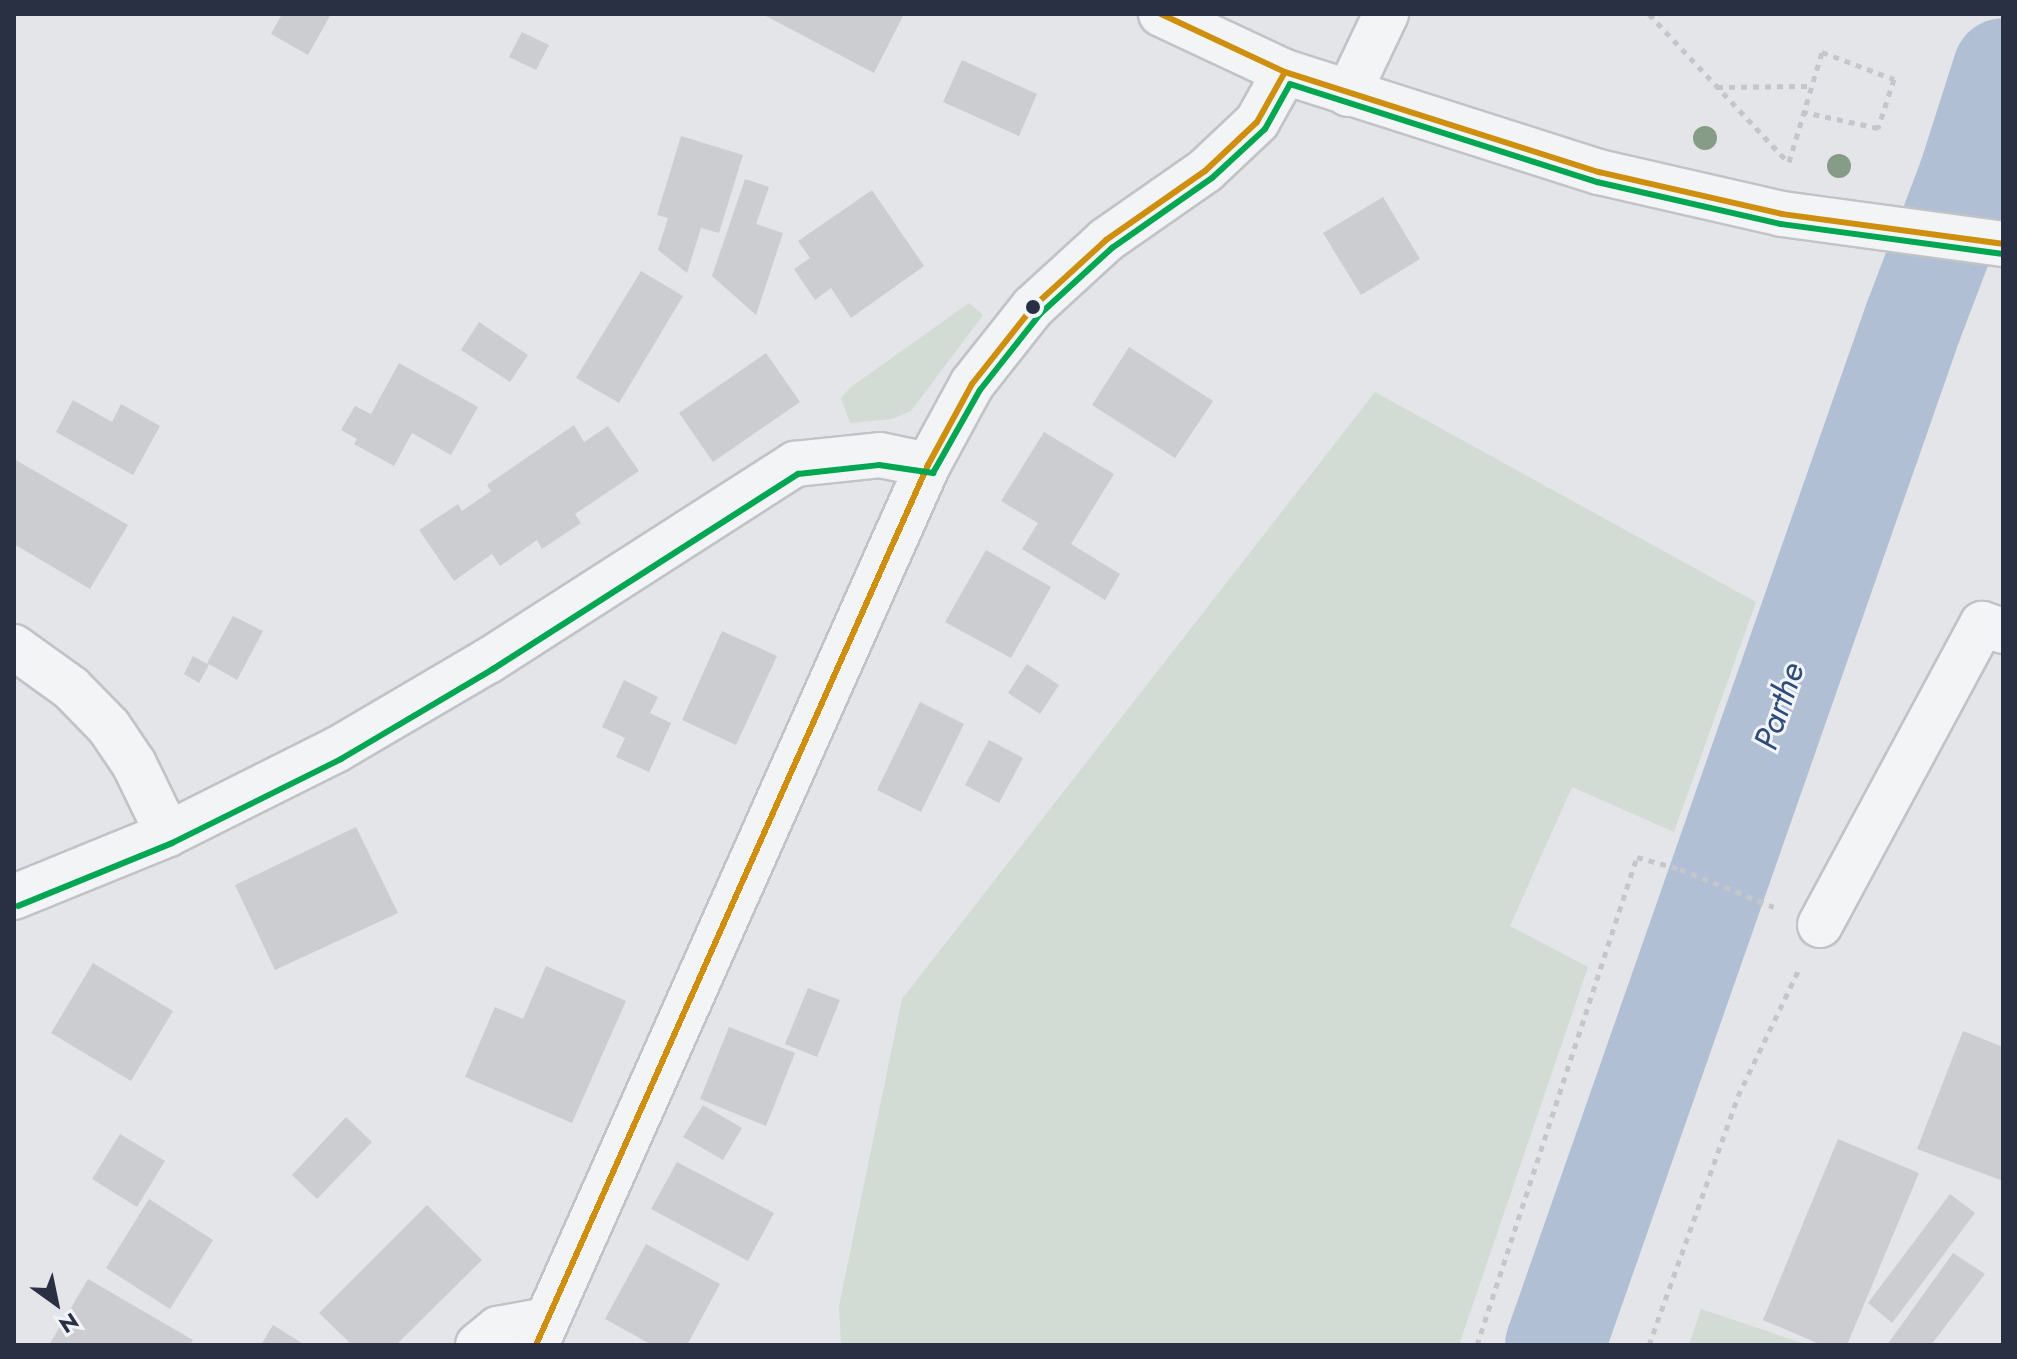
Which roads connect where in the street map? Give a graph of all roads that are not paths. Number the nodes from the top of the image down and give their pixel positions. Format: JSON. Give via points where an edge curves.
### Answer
{"nodes":[{"id":1,"x":1161,"y":14,"type":"edge"},
{"id":2,"x":1386,"y":14,"type":"edge"},
{"id":3,"x":1285,"y":72,"type":"junction"},
{"id":4,"x":1348,"y":94,"type":"junction"},
{"id":5,"x":2003,"y":244,"type":"edge"},
{"id":6,"x":928,"y":465,"type":"junction"},
{"id":7,"x":2003,"y":631,"type":"edge"},
{"id":8,"x":14,"y":647,"type":"edge"},
{"id":9,"x":168,"y":834,"type":"junction"},
{"id":10,"x":14,"y":897,"type":"edge"},
{"id":11,"x":1820,"y":925,"type":"road end"},
{"id":12,"x":542,"y":1333,"type":"edge"},
{"id":13,"x":478,"y":1345,"type":"edge"}],
"edges":[{"from":1,"to":3,"type":"street"},
{"from":2,"to":4,"type":"street"},
{"from":3,"to":4,"type":"street"},
{"from":3,"to":6,"type":"street","via":[[1257,122],[1205,171],[1106,240],[1033,307],[972,384]]},
{"from":4,"to":5,"type":"street","via":[[1599,172],[1782,214]]},
{"from":6,"to":9,"type":"street","via":[[880,455],[795,464],[474,669],[336,750]]},
{"from":6,"to":12,"type":"street"},
{"from":7,"to":11,"type":"street","via":[[1982,624]]},
{"from":8,"to":9,"type":"street","via":[[71,688],[109,727],[134,764]]},
{"from":9,"to":10,"type":"street"},
{"from":12,"to":13,"type":"street","via":[[498,1329]]}]}
